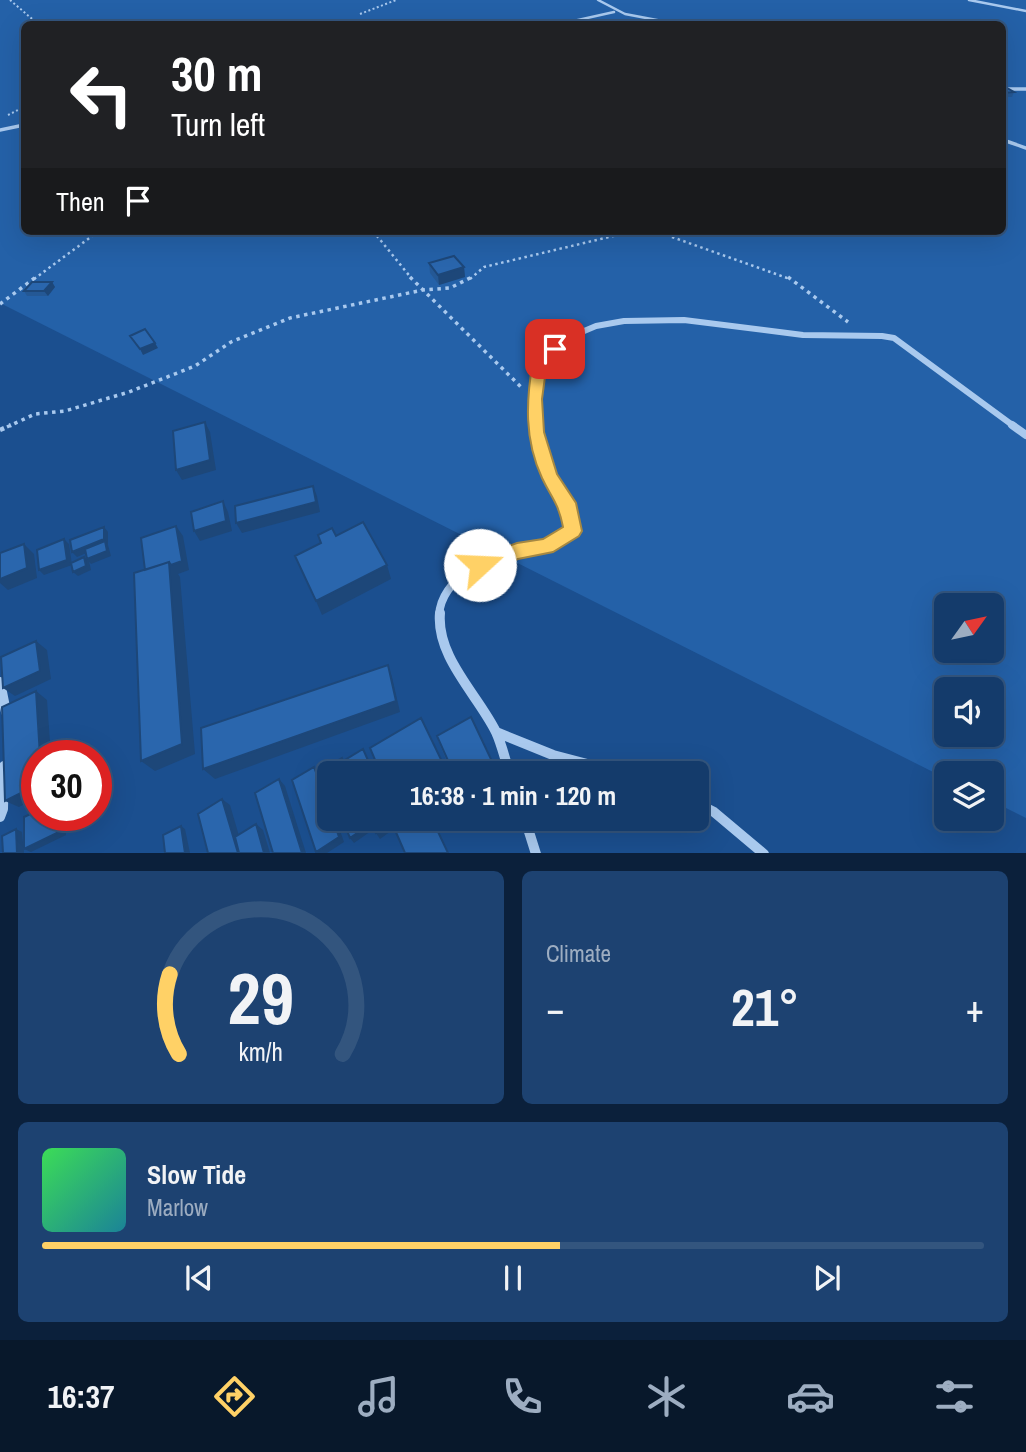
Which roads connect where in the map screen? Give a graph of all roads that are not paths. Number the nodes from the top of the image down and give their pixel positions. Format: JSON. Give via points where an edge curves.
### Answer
{"nodes":[{"id":1,"x":598,"y":0,"type":"edge"},
{"id":2,"x":969,"y":0,"type":"edge"},
{"id":3,"x":1026,"y":10,"type":"edge"},
{"id":4,"x":617,"y":12,"type":"junction"},
{"id":5,"x":574,"y":21,"type":"edge"},
{"id":6,"x":663,"y":21,"type":"edge"},
{"id":7,"x":1006,"y":89,"type":"edge"},
{"id":8,"x":1026,"y":89,"type":"edge"},
{"id":9,"x":21,"y":126,"type":"edge"},
{"id":10,"x":0,"y":130,"type":"edge"},
{"id":11,"x":1006,"y":141,"type":"edge"},
{"id":12,"x":1026,"y":148,"type":"edge"},
{"id":13,"x":1026,"y":435,"type":"edge"},
{"id":14,"x":0,"y":682,"type":"edge"},
{"id":15,"x":6,"y":720,"type":"edge"},
{"id":16,"x":496,"y":732,"type":"junction"},
{"id":17,"x":5,"y":758,"type":"edge"},
{"id":18,"x":506,"y":761,"type":"edge"},
{"id":19,"x":576,"y":761,"type":"edge"},
{"id":20,"x":709,"y":810,"type":"edge"},
{"id":21,"x":0,"y":817,"type":"edge"},
{"id":22,"x":529,"y":831,"type":"edge"},
{"id":23,"x":536,"y":853,"type":"edge"},
{"id":24,"x":764,"y":853,"type":"edge"}],
"edges":[{"from":1,"to":4,"type":"street"},
{"from":2,"to":3,"type":"street"},
{"from":4,"to":5,"type":"street"},
{"from":4,"to":6,"type":"street"},
{"from":7,"to":8,"type":"street"},
{"from":9,"to":10,"type":"street"},
{"from":11,"to":12,"type":"street"},
{"from":13,"to":16,"type":"street","via":[[894,338],[811,336],[667,318],[612,323],[570,337],[540,360],[534,399],[536,432],[550,476],[567,503],[573,531],[547,546],[517,551],[470,570],[446,590],[440,606],[438,631]]},
{"from":14,"to":15,"type":"street"},
{"from":16,"to":18,"type":"street"},
{"from":16,"to":19,"type":"street"},
{"from":17,"to":21,"type":"street"},
{"from":20,"to":24,"type":"street"},
{"from":22,"to":23,"type":"street"}]}
